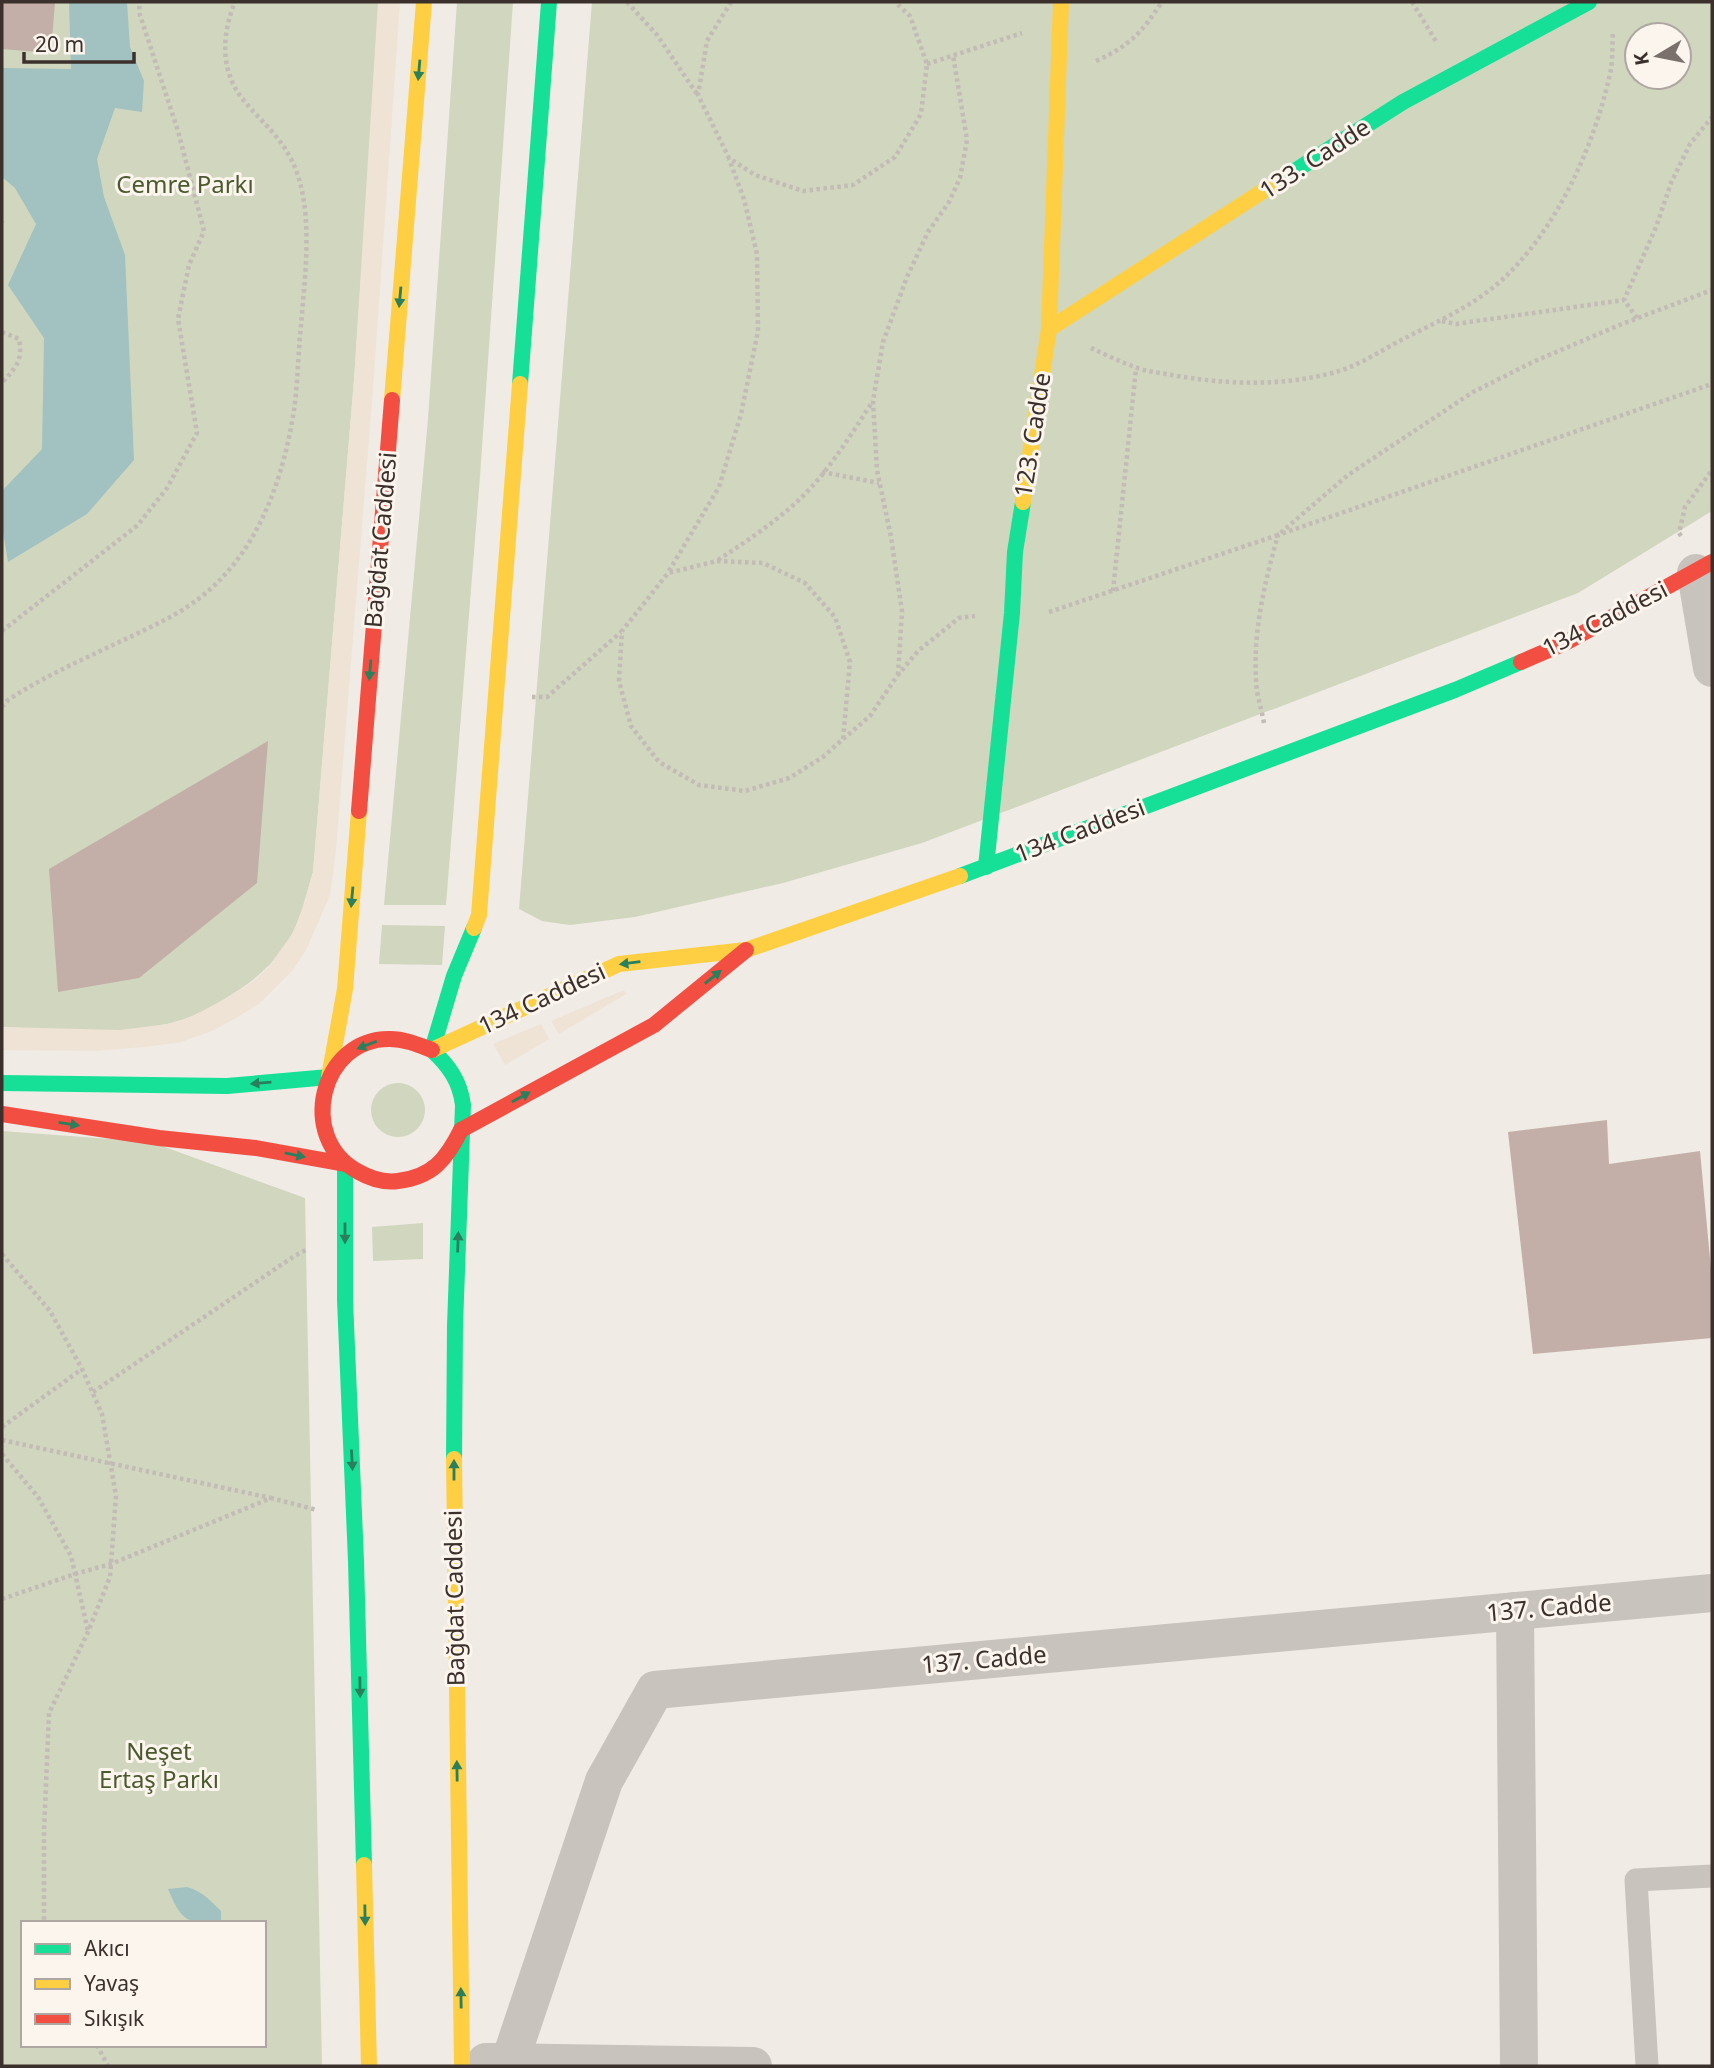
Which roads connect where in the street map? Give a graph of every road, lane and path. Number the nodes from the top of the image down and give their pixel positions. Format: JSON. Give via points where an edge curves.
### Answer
{"nodes":[{"id":1,"x":139,"y":2,"type":"edge"},
{"id":2,"x":235,"y":2,"type":"edge"},
{"id":3,"x":424,"y":2,"type":"edge"},
{"id":4,"x":548,"y":2,"type":"edge"},
{"id":5,"x":627,"y":2,"type":"edge"},
{"id":6,"x":731,"y":2,"type":"edge"},
{"id":7,"x":895,"y":2,"type":"edge"},
{"id":8,"x":1061,"y":2,"type":"edge"},
{"id":9,"x":1162,"y":2,"type":"edge"},
{"id":10,"x":1412,"y":2,"type":"edge"},
{"id":11,"x":1589,"y":2,"type":"edge"},
{"id":12,"x":1060,"y":21,"type":"junction"},
{"id":13,"x":1614,"y":26,"type":"dead end"},
{"id":14,"x":953,"y":55,"type":"junction"},
{"id":15,"x":927,"y":64,"type":"junction"},
{"id":16,"x":1456,"y":74,"type":"junction"},
{"id":17,"x":1058,"y":79,"type":"junction"},
{"id":18,"x":698,"y":95,"type":"junction"},
{"id":19,"x":1712,"y":117,"type":"edge"},
{"id":20,"x":729,"y":158,"type":"junction"},
{"id":21,"x":1712,"y":289,"type":"edge"},
{"id":22,"x":1624,"y":300,"type":"junction"},
{"id":23,"x":1637,"y":318,"type":"junction"},
{"id":24,"x":1441,"y":320,"type":"junction"},
{"id":25,"x":1049,"y":328,"type":"junction"},
{"id":26,"x":2,"y":332,"type":"edge"},
{"id":27,"x":1136,"y":368,"type":"junction"},
{"id":28,"x":2,"y":383,"type":"edge"},
{"id":29,"x":1712,"y":384,"type":"edge"},
{"id":30,"x":873,"y":401,"type":"junction"},
{"id":31,"x":1712,"y":470,"type":"edge"},
{"id":32,"x":822,"y":472,"type":"junction"},
{"id":33,"x":880,"y":482,"type":"junction"},
{"id":34,"x":1278,"y":535,"type":"junction"},
{"id":35,"x":717,"y":561,"type":"junction"},
{"id":36,"x":1704,"y":567,"type":"edge"},
{"id":37,"x":668,"y":573,"type":"junction"},
{"id":38,"x":1113,"y":591,"type":"junction"},
{"id":39,"x":1012,"y":613,"type":"junction"},
{"id":40,"x":2,"y":631,"type":"edge"},
{"id":41,"x":622,"y":631,"type":"junction"},
{"id":42,"x":1712,"y":668,"type":"edge"},
{"id":43,"x":898,"y":676,"type":"junction"},
{"id":44,"x":495,"y":698,"type":"junction"},
{"id":45,"x":2,"y":706,"type":"edge"},
{"id":46,"x":843,"y":739,"type":"junction"},
{"id":47,"x":1271,"y":759,"type":"junction"},
{"id":48,"x":986,"y":867,"type":"junction"},
{"id":49,"x":746,"y":950,"type":"junction"},
{"id":50,"x":432,"y":1050,"type":"junction"},
{"id":51,"x":328,"y":1077,"type":"junction"},
{"id":52,"x":2,"y":1083,"type":"edge"},
{"id":53,"x":2,"y":1114,"type":"edge"},
{"id":54,"x":461,"y":1130,"type":"junction"},
{"id":55,"x":345,"y":1164,"type":"junction"},
{"id":56,"x":345,"y":1231,"type":"junction"},
{"id":57,"x":2,"y":1254,"type":"edge"},
{"id":58,"x":82,"y":1369,"type":"junction"},
{"id":59,"x":93,"y":1392,"type":"junction"},
{"id":60,"x":2,"y":1427,"type":"edge"},
{"id":61,"x":2,"y":1440,"type":"edge"},
{"id":62,"x":2,"y":1454,"type":"edge"},
{"id":63,"x":110,"y":1464,"type":"junction"},
{"id":64,"x":271,"y":1498,"type":"junction"},
{"id":65,"x":355,"y":1521,"type":"junction"},
{"id":66,"x":111,"y":1564,"type":"junction"},
{"id":67,"x":75,"y":1574,"type":"junction"},
{"id":68,"x":1712,"y":1594,"type":"edge"},
{"id":69,"x":2,"y":1599,"type":"edge"},
{"id":70,"x":1515,"y":1611,"type":"junction"},
{"id":71,"x":88,"y":1632,"type":"junction"},
{"id":72,"x":1712,"y":1876,"type":"edge"},
{"id":73,"x":44,"y":1921,"type":"edge"},
{"id":74,"x":98,"y":2047,"type":"edge"},
{"id":75,"x":510,"y":2062,"type":"junction"},
{"id":76,"x":462,"y":2065,"type":"edge"},
{"id":77,"x":108,"y":2066,"type":"edge"},
{"id":78,"x":369,"y":2066,"type":"edge"},
{"id":79,"x":753,"y":2066,"type":"edge"},
{"id":80,"x":1519,"y":2066,"type":"edge"},
{"id":81,"x":1647,"y":2066,"type":"edge"}],
"edges":[{"from":1,"to":40,"type":"path","via":[[204,231],[189,265],[178,319],[197,433],[167,488],[138,526]]},
{"from":2,"to":45,"type":"path","via":[[226,34],[230,77],[241,96],[280,138],[299,177],[304,200],[294,408],[277,482],[248,545],[231,570],[204,593],[174,614],[56,671]]},
{"from":3,"to":51,"type":"main road","name":"Bağdat Caddesi","one_way":true,"via":[[345,989]]},
{"from":4,"to":44,"type":"main road"},
{"from":5,"to":18,"type":"path","via":[[657,35]]},
{"from":6,"to":18,"type":"path","via":[[707,41]]},
{"from":7,"to":15,"type":"path","via":[[909,16]]},
{"from":8,"to":12,"type":"main road","name":"123. Cadde"},
{"from":9,"to":17,"type":"path","via":[[1135,38]]},
{"from":10,"to":16,"type":"path"},
{"from":11,"to":16,"type":"main road","name":"133. Cadde"},
{"from":12,"to":14,"type":"path"},
{"from":12,"to":17,"type":"main road","name":"123. Cadde"},
{"from":13,"to":24,"type":"path","via":[[1611,72],[1595,127],[1557,211],[1503,278]]},
{"from":14,"to":15,"type":"path"},
{"from":14,"to":30,"type":"path","via":[[967,140],[960,178],[907,277],[883,342]]},
{"from":15,"to":20,"type":"path","via":[[921,114],[895,157],[853,185],[803,191],[755,175]]},
{"from":16,"to":25,"type":"main road","name":"133. Cadde","via":[[1403,102]]},
{"from":17,"to":25,"type":"main road","name":"123. Cadde"},
{"from":18,"to":20,"type":"path"},
{"from":19,"to":22,"type":"path","via":[[1690,144],[1671,183]]},
{"from":20,"to":37,"type":"path","via":[[757,254],[758,331],[741,414],[719,486]]},
{"from":21,"to":23,"type":"path"},
{"from":22,"to":23,"type":"path"},
{"from":22,"to":24,"type":"path","via":[[1457,324]]},
{"from":23,"to":34,"type":"path","via":[[1473,392],[1348,475]]},
{"from":24,"to":27,"type":"path","via":[[1330,374],[1227,382]]},
{"from":25,"to":27,"type":"path"},
{"from":25,"to":39,"type":"main road","name":"123. Cadde","via":[[1015,552]]},
{"from":26,"to":28,"type":"path","via":[[19,339],[22,352]]},
{"from":27,"to":38,"type":"path"},
{"from":29,"to":34,"type":"path"},
{"from":30,"to":32,"type":"path"},
{"from":30,"to":33,"type":"path"},
{"from":31,"to":36,"type":"path","via":[[1685,507],[1679,533]]},
{"from":32,"to":33,"type":"path"},
{"from":32,"to":35,"type":"path","via":[[757,535]]},
{"from":33,"to":43,"type":"path","via":[[902,611]]},
{"from":34,"to":38,"type":"path"},
{"from":34,"to":47,"type":"path","via":[[1257,630],[1257,690]]},
{"from":35,"to":37,"type":"path"},
{"from":35,"to":46,"type":"path","via":[[763,563],[805,583],[835,617],[850,662]]},
{"from":36,"to":42,"type":"street"},
{"from":36,"to":47,"type":"main road","name":"134 Caddesi","via":[[1565,643]]},
{"from":37,"to":41,"type":"path"},
{"from":38,"to":39,"type":"path","via":[[1045,614]]},
{"from":39,"to":43,"type":"path","via":[[959,618],[918,651]]},
{"from":39,"to":48,"type":"main road","name":"123. Cadde"},
{"from":41,"to":44,"type":"path","via":[[547,697]]},
{"from":41,"to":46,"type":"path","via":[[619,681],[631,726],[659,762],[699,786],[745,791],[789,778]]},
{"from":43,"to":46,"type":"path","via":[[870,716]]},
{"from":44,"to":50,"type":"main road","via":[[479,915],[454,976]]},
{"from":47,"to":48,"type":"main road","name":"134 Caddesi"},
{"from":48,"to":49,"type":"main road","name":"134 Caddesi"},
{"from":49,"to":50,"type":"main road","name":"134 Caddesi","one_way":true,"via":[[619,964]]},
{"from":54,"to":49,"type":"main road","name":"Bağdat Caddesi","one_way":true,"via":[[654,1024]]},
{"from":50,"to":51,"type":"main road","one_way":true,"via":[[410,1040],[386,1038],[363,1044],[342,1058]]},
{"from":50,"to":54,"type":"main road","name":"Bağdat Caddesi","via":[[460,1084]]},
{"from":51,"to":52,"type":"main road","one_way":true,"via":[[227,1086]]},
{"from":51,"to":55,"type":"main road","name":"Bağdat Caddesi","via":[[321,1100],[321,1124],[330,1146]]},
{"from":53,"to":55,"type":"main road","one_way":true},
{"from":54,"to":55,"type":"main road","name":"Bağdat Caddesi","via":[[451,1152],[413,1179],[389,1182],[366,1177]]},
{"from":76,"to":54,"type":"main road","name":"Bağdat Caddesi","one_way":true,"via":[[454,1508]]},
{"from":55,"to":56,"type":"main road"},
{"from":56,"to":59,"type":"path","via":[[296,1255]]},
{"from":56,"to":65,"type":"main road","one_way":true},
{"from":57,"to":58,"type":"path","via":[[50,1311]]},
{"from":58,"to":59,"type":"path"},
{"from":58,"to":60,"type":"path"},
{"from":59,"to":63,"type":"path","via":[[102,1414]]},
{"from":61,"to":63,"type":"path"},
{"from":62,"to":67,"type":"path","via":[[38,1497],[71,1556]]},
{"from":63,"to":64,"type":"path"},
{"from":63,"to":66,"type":"path","via":[[116,1496]]},
{"from":64,"to":65,"type":"path"},
{"from":64,"to":66,"type":"path"},
{"from":65,"to":78,"type":"main road","one_way":true},
{"from":66,"to":67,"type":"path"},
{"from":66,"to":71,"type":"path"},
{"from":67,"to":69,"type":"path"},
{"from":67,"to":71,"type":"path"},
{"from":68,"to":70,"type":"street","name":"137. Cadde"},
{"from":70,"to":75,"type":"street","name":"137. Cadde","via":[[655,1690],[604,1781]]},
{"from":70,"to":80,"type":"street"},
{"from":71,"to":73,"type":"path","via":[[49,1713]]},
{"from":72,"to":81,"type":"lane","via":[[1636,1880]]},
{"from":74,"to":77,"type":"path"},
{"from":75,"to":76,"type":"street"},
{"from":75,"to":79,"type":"street"}]}
